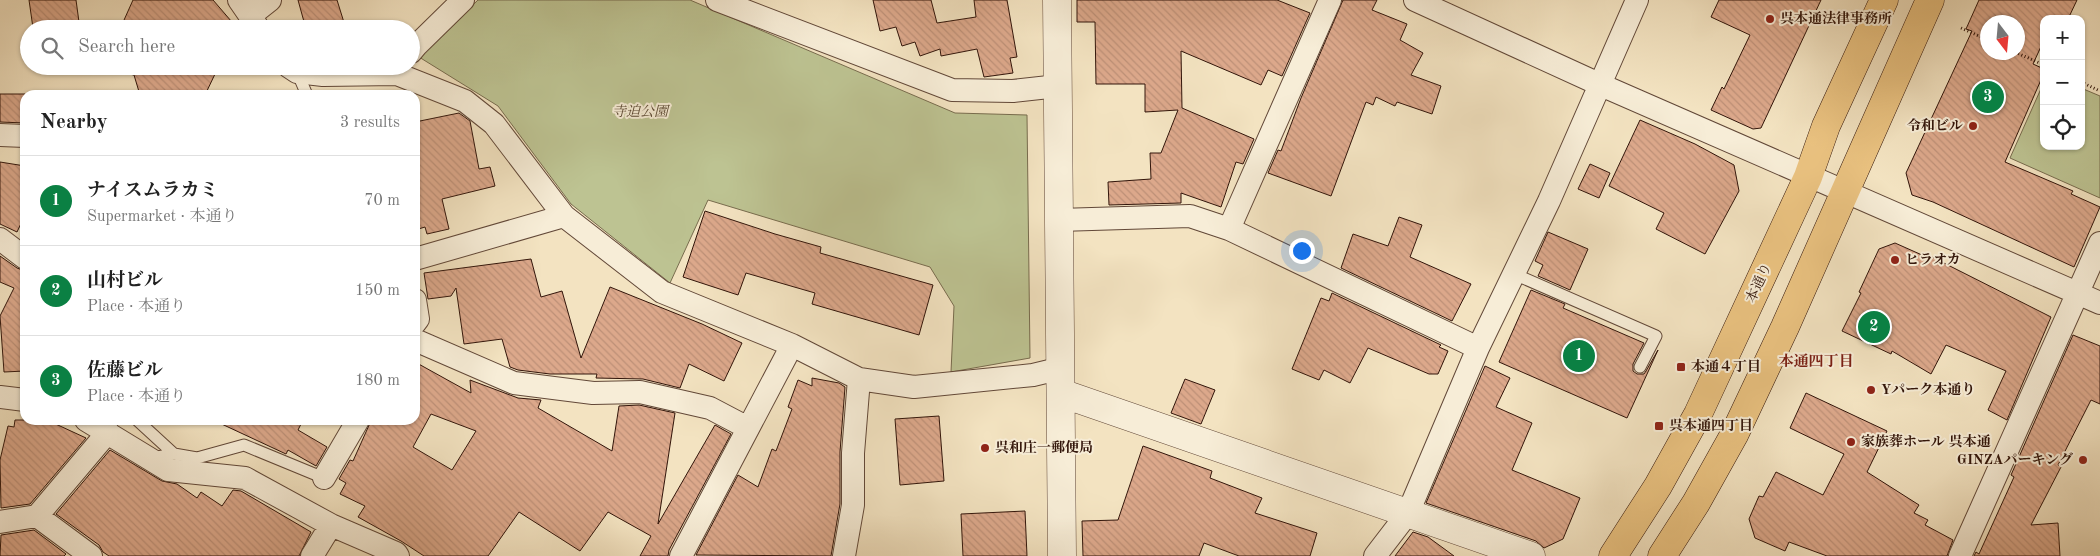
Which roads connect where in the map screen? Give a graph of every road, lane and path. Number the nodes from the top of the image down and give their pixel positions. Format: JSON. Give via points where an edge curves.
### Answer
{"nodes":[{"id":1,"x":270,"y":0,"type":"edge"},
{"id":2,"x":463,"y":0,"type":"edge"},
{"id":3,"x":717,"y":0,"type":"edge"},
{"id":4,"x":1057,"y":0,"type":"edge"},
{"id":5,"x":1330,"y":0,"type":"edge"},
{"id":6,"x":1415,"y":0,"type":"edge"},
{"id":7,"x":1638,"y":0,"type":"edge"},
{"id":8,"x":1884,"y":0,"type":"edge"},
{"id":9,"x":1930,"y":0,"type":"edge"},
{"id":10,"x":745,"y":6,"type":"edge"},
{"id":11,"x":250,"y":15,"type":"edge"},
{"id":12,"x":1962,"y":28,"type":"dead end"},
{"id":13,"x":1980,"y":36,"type":"edge"},
{"id":14,"x":420,"y":42,"type":"edge"},
{"id":15,"x":2025,"y":56,"type":"edge"},
{"id":16,"x":2040,"y":63,"type":"edge"},
{"id":17,"x":296,"y":75,"type":"edge"},
{"id":18,"x":410,"y":75,"type":"edge"},
{"id":19,"x":2085,"y":84,"type":"edge"},
{"id":20,"x":1601,"y":85,"type":"junction"},
{"id":21,"x":1058,"y":86,"type":"junction"},
{"id":22,"x":304,"y":90,"type":"edge"},
{"id":23,"x":2100,"y":91,"type":"edge"},
{"id":24,"x":0,"y":135,"type":"edge"},
{"id":25,"x":20,"y":136,"type":"edge"},
{"id":26,"x":1808,"y":176,"type":"junction"},
{"id":27,"x":1845,"y":192,"type":"junction"},
{"id":28,"x":564,"y":216,"type":"junction"},
{"id":29,"x":1059,"y":220,"type":"junction"},
{"id":30,"x":1229,"y":229,"type":"junction"},
{"id":31,"x":0,"y":239,"type":"edge"},
{"id":32,"x":2100,"y":243,"type":"edge"},
{"id":33,"x":20,"y":254,"type":"edge"},
{"id":34,"x":420,"y":259,"type":"edge"},
{"id":35,"x":1514,"y":274,"type":"junction"},
{"id":36,"x":2078,"y":292,"type":"junction"},
{"id":37,"x":2100,"y":303,"type":"edge"},
{"id":38,"x":420,"y":342,"type":"edge"},
{"id":39,"x":792,"y":345,"type":"junction"},
{"id":40,"x":1478,"y":348,"type":"junction"},
{"id":41,"x":1640,"y":368,"type":"dead end"},
{"id":42,"x":859,"y":379,"type":"junction"},
{"id":43,"x":1061,"y":380,"type":"junction"},
{"id":44,"x":0,"y":397,"type":"edge"},
{"id":45,"x":20,"y":399,"type":"edge"},
{"id":46,"x":95,"y":425,"type":"edge"},
{"id":47,"x":142,"y":425,"type":"edge"},
{"id":48,"x":355,"y":425,"type":"edge"},
{"id":49,"x":748,"y":428,"type":"junction"},
{"id":50,"x":108,"y":432,"type":"junction"},
{"id":51,"x":174,"y":454,"type":"junction"},
{"id":52,"x":150,"y":458,"type":"junction"},
{"id":53,"x":324,"y":478,"type":"joint"},
{"id":54,"x":1408,"y":513,"type":"junction"},
{"id":55,"x":37,"y":516,"type":"junction"},
{"id":56,"x":0,"y":522,"type":"edge"},
{"id":57,"x":331,"y":525,"type":"junction"},
{"id":58,"x":91,"y":556,"type":"edge"},
{"id":59,"x":312,"y":556,"type":"edge"},
{"id":60,"x":398,"y":556,"type":"edge"},
{"id":61,"x":681,"y":556,"type":"edge"},
{"id":62,"x":844,"y":556,"type":"edge"},
{"id":63,"x":1062,"y":556,"type":"edge"},
{"id":64,"x":1375,"y":556,"type":"edge"},
{"id":65,"x":1531,"y":556,"type":"edge"},
{"id":66,"x":1613,"y":556,"type":"edge"},
{"id":67,"x":1662,"y":556,"type":"edge"},
{"id":68,"x":1960,"y":556,"type":"edge"}],
"edges":[{"from":1,"to":11,"type":"street"},
{"from":2,"to":14,"type":"street"},
{"from":3,"to":10,"type":"street"},
{"from":4,"to":21,"type":"street"},
{"from":5,"to":30,"type":"street"},
{"from":6,"to":20,"type":"street"},
{"from":7,"to":20,"type":"street"},
{"from":8,"to":26,"type":"highway","name":"本通り","via":[[1826,126]]},
{"from":9,"to":27,"type":"highway"},
{"from":10,"to":21,"type":"street","via":[[952,90],[1013,91]]},
{"from":12,"to":13,"type":"path"},
{"from":15,"to":16,"type":"path"},
{"from":17,"to":22,"type":"lane"},
{"from":18,"to":28,"type":"street","via":[[465,101],[494,124]]},
{"from":19,"to":23,"type":"path"},
{"from":20,"to":26,"type":"street"},
{"from":20,"to":35,"type":"street"},
{"from":21,"to":29,"type":"street"},
{"from":24,"to":25,"type":"street"},
{"from":26,"to":27,"type":"street"},
{"from":26,"to":66,"type":"highway","name":"本通り","via":[[1698,414],[1658,486]]},
{"from":27,"to":36,"type":"street"},
{"from":27,"to":67,"type":"highway","via":[[1734,435]]},
{"from":28,"to":34,"type":"street"},
{"from":28,"to":39,"type":"street","via":[[662,292]]},
{"from":29,"to":30,"type":"street","via":[[1190,216]]},
{"from":29,"to":43,"type":"street"},
{"from":30,"to":40,"type":"street"},
{"from":31,"to":33,"type":"street"},
{"from":32,"to":36,"type":"street"},
{"from":35,"to":40,"type":"street"},
{"from":35,"to":41,"type":"lane","via":[[1656,336]]},
{"from":36,"to":37,"type":"street"},
{"from":36,"to":68,"type":"street"},
{"from":38,"to":49,"type":"street","via":[[514,383],[593,393],[640,392],[710,408]]},
{"from":39,"to":42,"type":"street"},
{"from":39,"to":49,"type":"street"},
{"from":40,"to":54,"type":"street"},
{"from":42,"to":43,"type":"street","via":[[914,387],[1033,375]]},
{"from":42,"to":62,"type":"street","via":[[853,453],[853,506]]},
{"from":43,"to":54,"type":"street"},
{"from":43,"to":63,"type":"street"},
{"from":44,"to":45,"type":"street"},
{"from":46,"to":50,"type":"street"},
{"from":47,"to":51,"type":"lane"},
{"from":48,"to":53,"type":"street"},
{"from":49,"to":61,"type":"street"},
{"from":50,"to":52,"type":"street"},
{"from":50,"to":55,"type":"street"},
{"from":51,"to":52,"type":"lane"},
{"from":51,"to":53,"type":"lane","via":[[198,458],[244,446]]},
{"from":52,"to":57,"type":"street","via":[[168,470],[245,478]]},
{"from":54,"to":64,"type":"street"},
{"from":54,"to":65,"type":"street"},
{"from":55,"to":56,"type":"street"},
{"from":55,"to":58,"type":"street"},
{"from":57,"to":59,"type":"street"},
{"from":57,"to":60,"type":"street"}]}
